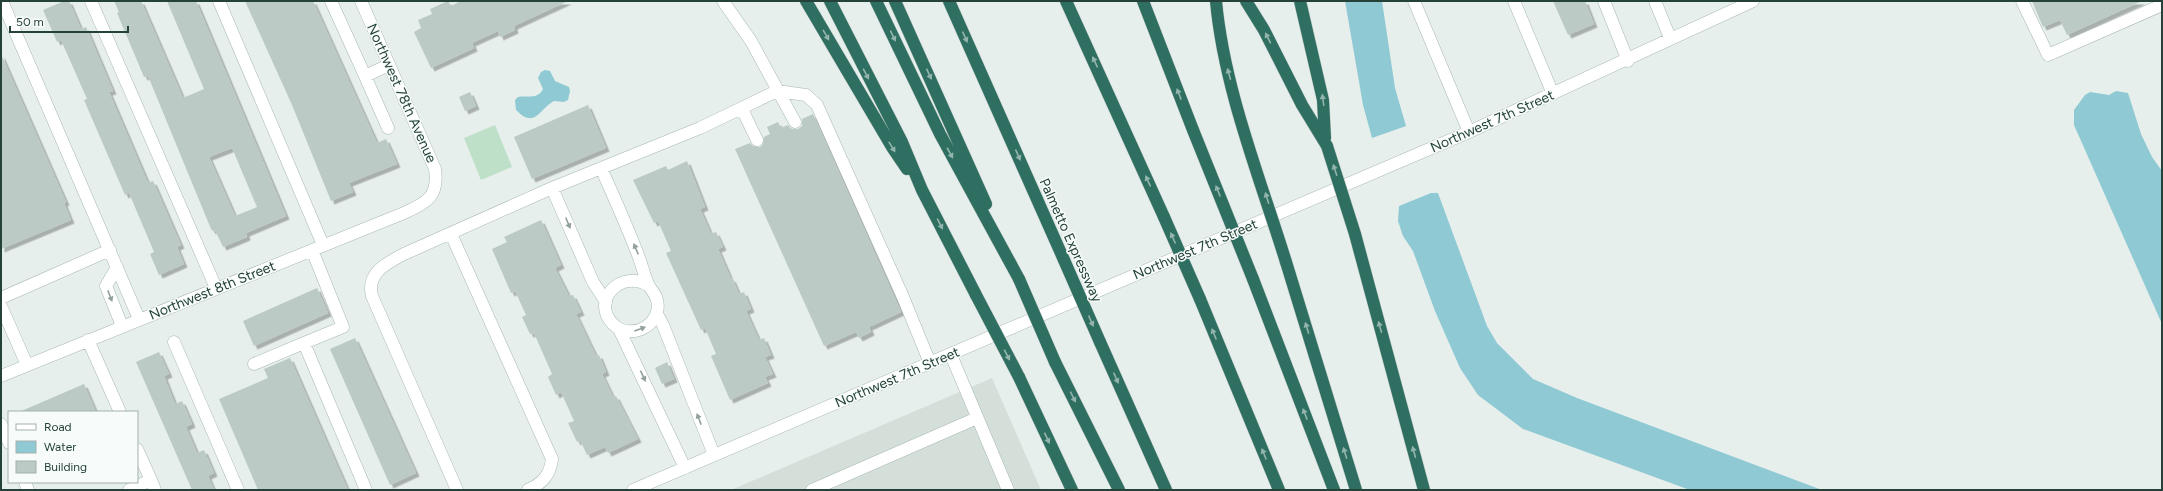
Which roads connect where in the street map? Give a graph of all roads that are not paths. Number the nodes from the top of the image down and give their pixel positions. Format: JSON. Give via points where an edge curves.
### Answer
{"nodes":[{"id":1,"x":2,"y":1,"type":"edge"},
{"id":2,"x":91,"y":1,"type":"edge"},
{"id":3,"x":219,"y":1,"type":"edge"},
{"id":4,"x":331,"y":1,"type":"edge"},
{"id":5,"x":362,"y":1,"type":"edge"},
{"id":6,"x":723,"y":1,"type":"edge"},
{"id":7,"x":806,"y":1,"type":"edge"},
{"id":8,"x":830,"y":1,"type":"edge"},
{"id":9,"x":876,"y":1,"type":"edge"},
{"id":10,"x":895,"y":1,"type":"edge"},
{"id":11,"x":949,"y":1,"type":"edge"},
{"id":12,"x":1066,"y":1,"type":"edge"},
{"id":13,"x":1143,"y":1,"type":"edge"},
{"id":14,"x":1216,"y":1,"type":"edge"},
{"id":15,"x":1246,"y":1,"type":"edge"},
{"id":16,"x":1300,"y":1,"type":"edge"},
{"id":17,"x":1414,"y":1,"type":"edge"},
{"id":18,"x":1514,"y":1,"type":"edge"},
{"id":19,"x":1604,"y":1,"type":"edge"},
{"id":20,"x":1655,"y":1,"type":"edge"},
{"id":21,"x":1753,"y":1,"type":"edge"},
{"id":22,"x":2022,"y":1,"type":"edge"},
{"id":23,"x":1739,"y":4,"type":"edge"},
{"id":24,"x":2162,"y":5,"type":"edge"},
{"id":25,"x":1670,"y":38,"type":"junction"},
{"id":26,"x":1628,"y":61,"type":"junction"},
{"id":27,"x":389,"y":65,"type":"junction"},
{"id":28,"x":365,"y":76,"type":"junction"},
{"id":29,"x":777,"y":91,"type":"junction"},
{"id":30,"x":1553,"y":94,"type":"junction"},
{"id":31,"x":742,"y":109,"type":"junction"},
{"id":32,"x":795,"y":122,"type":"dead end"},
{"id":33,"x":388,"y":128,"type":"dead end"},
{"id":34,"x":1469,"y":132,"type":"junction"},
{"id":35,"x":756,"y":140,"type":"dead end"},
{"id":36,"x":1326,"y":142,"type":"junction"},
{"id":37,"x":601,"y":168,"type":"junction"},
{"id":38,"x":552,"y":188,"type":"junction"},
{"id":39,"x":922,"y":190,"type":"junction"},
{"id":40,"x":422,"y":204,"type":"joint"},
{"id":41,"x":451,"y":234,"type":"junction"},
{"id":42,"x":317,"y":247,"type":"junction"},
{"id":43,"x":110,"y":250,"type":"junction"},
{"id":44,"x":117,"y":267,"type":"junction"},
{"id":45,"x":1019,"y":279,"type":"junction"},
{"id":46,"x":649,"y":286,"type":"junction"},
{"id":47,"x":216,"y":288,"type":"junction"},
{"id":48,"x":1,"y":298,"type":"edge"},
{"id":49,"x":606,"y":302,"type":"junction"},
{"id":50,"x":1,"y":306,"type":"edge"},
{"id":51,"x":657,"y":314,"type":"junction"},
{"id":52,"x":139,"y":319,"type":"junction"},
{"id":53,"x":122,"y":326,"type":"junction"},
{"id":54,"x":620,"y":329,"type":"junction"},
{"id":55,"x":88,"y":340,"type":"junction"},
{"id":56,"x":174,"y":342,"type":"dead end"},
{"id":57,"x":304,"y":343,"type":"junction"},
{"id":58,"x":951,"y":355,"type":"junction"},
{"id":59,"x":930,"y":363,"type":"junction"},
{"id":60,"x":254,"y":364,"type":"dead end"},
{"id":61,"x":27,"y":365,"type":"junction"},
{"id":62,"x":1,"y":376,"type":"edge"},
{"id":63,"x":120,"y":411,"type":"edge"},
{"id":64,"x":977,"y":418,"type":"junction"},
{"id":65,"x":1,"y":424,"type":"edge"},
{"id":66,"x":8,"y":441,"type":"edge"},
{"id":67,"x":138,"y":451,"type":"edge"},
{"id":68,"x":714,"y":456,"type":"junction"},
{"id":69,"x":685,"y":468,"type":"junction"},
{"id":70,"x":153,"y":485,"type":"edge"},
{"id":71,"x":129,"y":490,"type":"edge"},
{"id":72,"x":238,"y":490,"type":"edge"},
{"id":73,"x":366,"y":490,"type":"edge"},
{"id":74,"x":457,"y":490,"type":"edge"},
{"id":75,"x":528,"y":490,"type":"edge"},
{"id":76,"x":634,"y":490,"type":"edge"},
{"id":77,"x":812,"y":490,"type":"edge"},
{"id":78,"x":1008,"y":490,"type":"edge"},
{"id":79,"x":1072,"y":490,"type":"edge"},
{"id":80,"x":1119,"y":490,"type":"edge"},
{"id":81,"x":1166,"y":490,"type":"edge"},
{"id":82,"x":1279,"y":490,"type":"edge"},
{"id":83,"x":1334,"y":490,"type":"edge"},
{"id":84,"x":1356,"y":490,"type":"edge"},
{"id":85,"x":1424,"y":490,"type":"edge"}],
"edges":[{"from":1,"to":43,"type":"street"},
{"from":2,"to":47,"type":"street"},
{"from":3,"to":42,"type":"street"},
{"from":4,"to":28,"type":"street"},
{"from":5,"to":27,"type":"street","name":"Northwest 78th Avenue"},
{"from":6,"to":29,"type":"street","via":[[751,41]]},
{"from":7,"to":39,"type":"highway","one_way":true,"via":[[892,147]]},
{"from":8,"to":39,"type":"highway","one_way":true,"via":[[902,142]]},
{"from":9,"to":45,"type":"highway","one_way":true,"via":[[940,134]]},
{"from":10,"to":45,"type":"highway","one_way":true},
{"from":11,"to":81,"type":"highway","name":"Palmetto Expressway","one_way":true,"bridge":true},
{"from":82,"to":12,"type":"highway","one_way":true,"bridge":true,"via":[[1164,216]]},
{"from":83,"to":13,"type":"highway","one_way":true,"bridge":true},
{"from":84,"to":14,"type":"highway","one_way":true,"bridge":true,"via":[[1240,114],[1226,60]]},
{"from":36,"to":15,"type":"highway","one_way":true,"via":[[1302,105],[1264,30]]},
{"from":36,"to":16,"type":"highway","one_way":true,"via":[[1323,100]]},
{"from":17,"to":34,"type":"street"},
{"from":18,"to":30,"type":"street"},
{"from":19,"to":26,"type":"street"},
{"from":20,"to":25,"type":"street"},
{"from":21,"to":23,"type":"street","name":"Northwest 7th Street"},
{"from":22,"to":24,"type":"street","via":[[2048,56]]},
{"from":23,"to":25,"type":"street","name":"Northwest 7th Street"},
{"from":25,"to":26,"type":"street","name":"Northwest 7th Street"},
{"from":26,"to":30,"type":"street","name":"Northwest 7th Street"},
{"from":27,"to":28,"type":"street"},
{"from":27,"to":40,"type":"street","name":"Northwest 78th Avenue","via":[[435,169],[437,178],[434,191]]},
{"from":28,"to":33,"type":"street"},
{"from":29,"to":31,"type":"street"},
{"from":29,"to":32,"type":"street"},
{"from":29,"to":59,"type":"street","via":[[806,95],[817,105]]},
{"from":30,"to":34,"type":"street","name":"Northwest 7th Street"},
{"from":31,"to":35,"type":"street"},
{"from":31,"to":37,"type":"street"},
{"from":34,"to":58,"type":"street","name":"Northwest 7th Street"},
{"from":85,"to":36,"type":"highway","one_way":true,"bridge":true,"via":[[1355,234]]},
{"from":37,"to":38,"type":"street"},
{"from":46,"to":37,"type":"street","one_way":true,"via":[[639,256]]},
{"from":38,"to":41,"type":"street"},
{"from":38,"to":49,"type":"street","one_way":true,"via":[[594,282]]},
{"from":39,"to":79,"type":"highway","one_way":true,"bridge":true,"via":[[1019,377]]},
{"from":40,"to":42,"type":"street","name":"Northwest 8th Street"},
{"from":41,"to":74,"type":"street","via":[[380,267],[374,275],[370,291]]},
{"from":41,"to":75,"type":"street","via":[[552,459],[548,475]]},
{"from":42,"to":47,"type":"street","name":"Northwest 8th Street"},
{"from":42,"to":57,"type":"street","via":[[343,327]]},
{"from":43,"to":44,"type":"street"},
{"from":43,"to":48,"type":"street"},
{"from":44,"to":52,"type":"street"},
{"from":44,"to":53,"type":"street","one_way":true,"via":[[106,286]]},
{"from":45,"to":80,"type":"highway","one_way":true,"bridge":true,"via":[[1055,362]]},
{"from":46,"to":49,"type":"street","via":[[634,280],[619,283],[608,295]]},
{"from":46,"to":51,"type":"street","via":[[657,298]]},
{"from":47,"to":52,"type":"street","name":"Northwest 8th Street"},
{"from":49,"to":54,"type":"street","via":[[609,318]]},
{"from":50,"to":61,"type":"street"},
{"from":54,"to":51,"type":"street","one_way":true,"via":[[627,332],[642,330]]},
{"from":68,"to":51,"type":"street","one_way":true},
{"from":52,"to":53,"type":"street","name":"Northwest 8th Street"},
{"from":53,"to":55,"type":"street","name":"Northwest 8th Street"},
{"from":54,"to":69,"type":"street","one_way":true},
{"from":55,"to":61,"type":"street","name":"Northwest 8th Street"},
{"from":55,"to":63,"type":"street"},
{"from":56,"to":72,"type":"street"},
{"from":57,"to":60,"type":"street"},
{"from":57,"to":73,"type":"street"},
{"from":58,"to":59,"type":"street","name":"Northwest 7th Street"},
{"from":58,"to":64,"type":"street"},
{"from":59,"to":68,"type":"street","name":"Northwest 7th Street"},
{"from":61,"to":62,"type":"street","name":"Northwest 8th Street"},
{"from":64,"to":77,"type":"street"},
{"from":64,"to":78,"type":"street"},
{"from":65,"to":66,"type":"street"},
{"from":67,"to":70,"type":"street"},
{"from":68,"to":69,"type":"street","name":"Northwest 7th Street"},
{"from":69,"to":76,"type":"street","name":"Northwest 7th Street"},
{"from":70,"to":71,"type":"street"}]}
